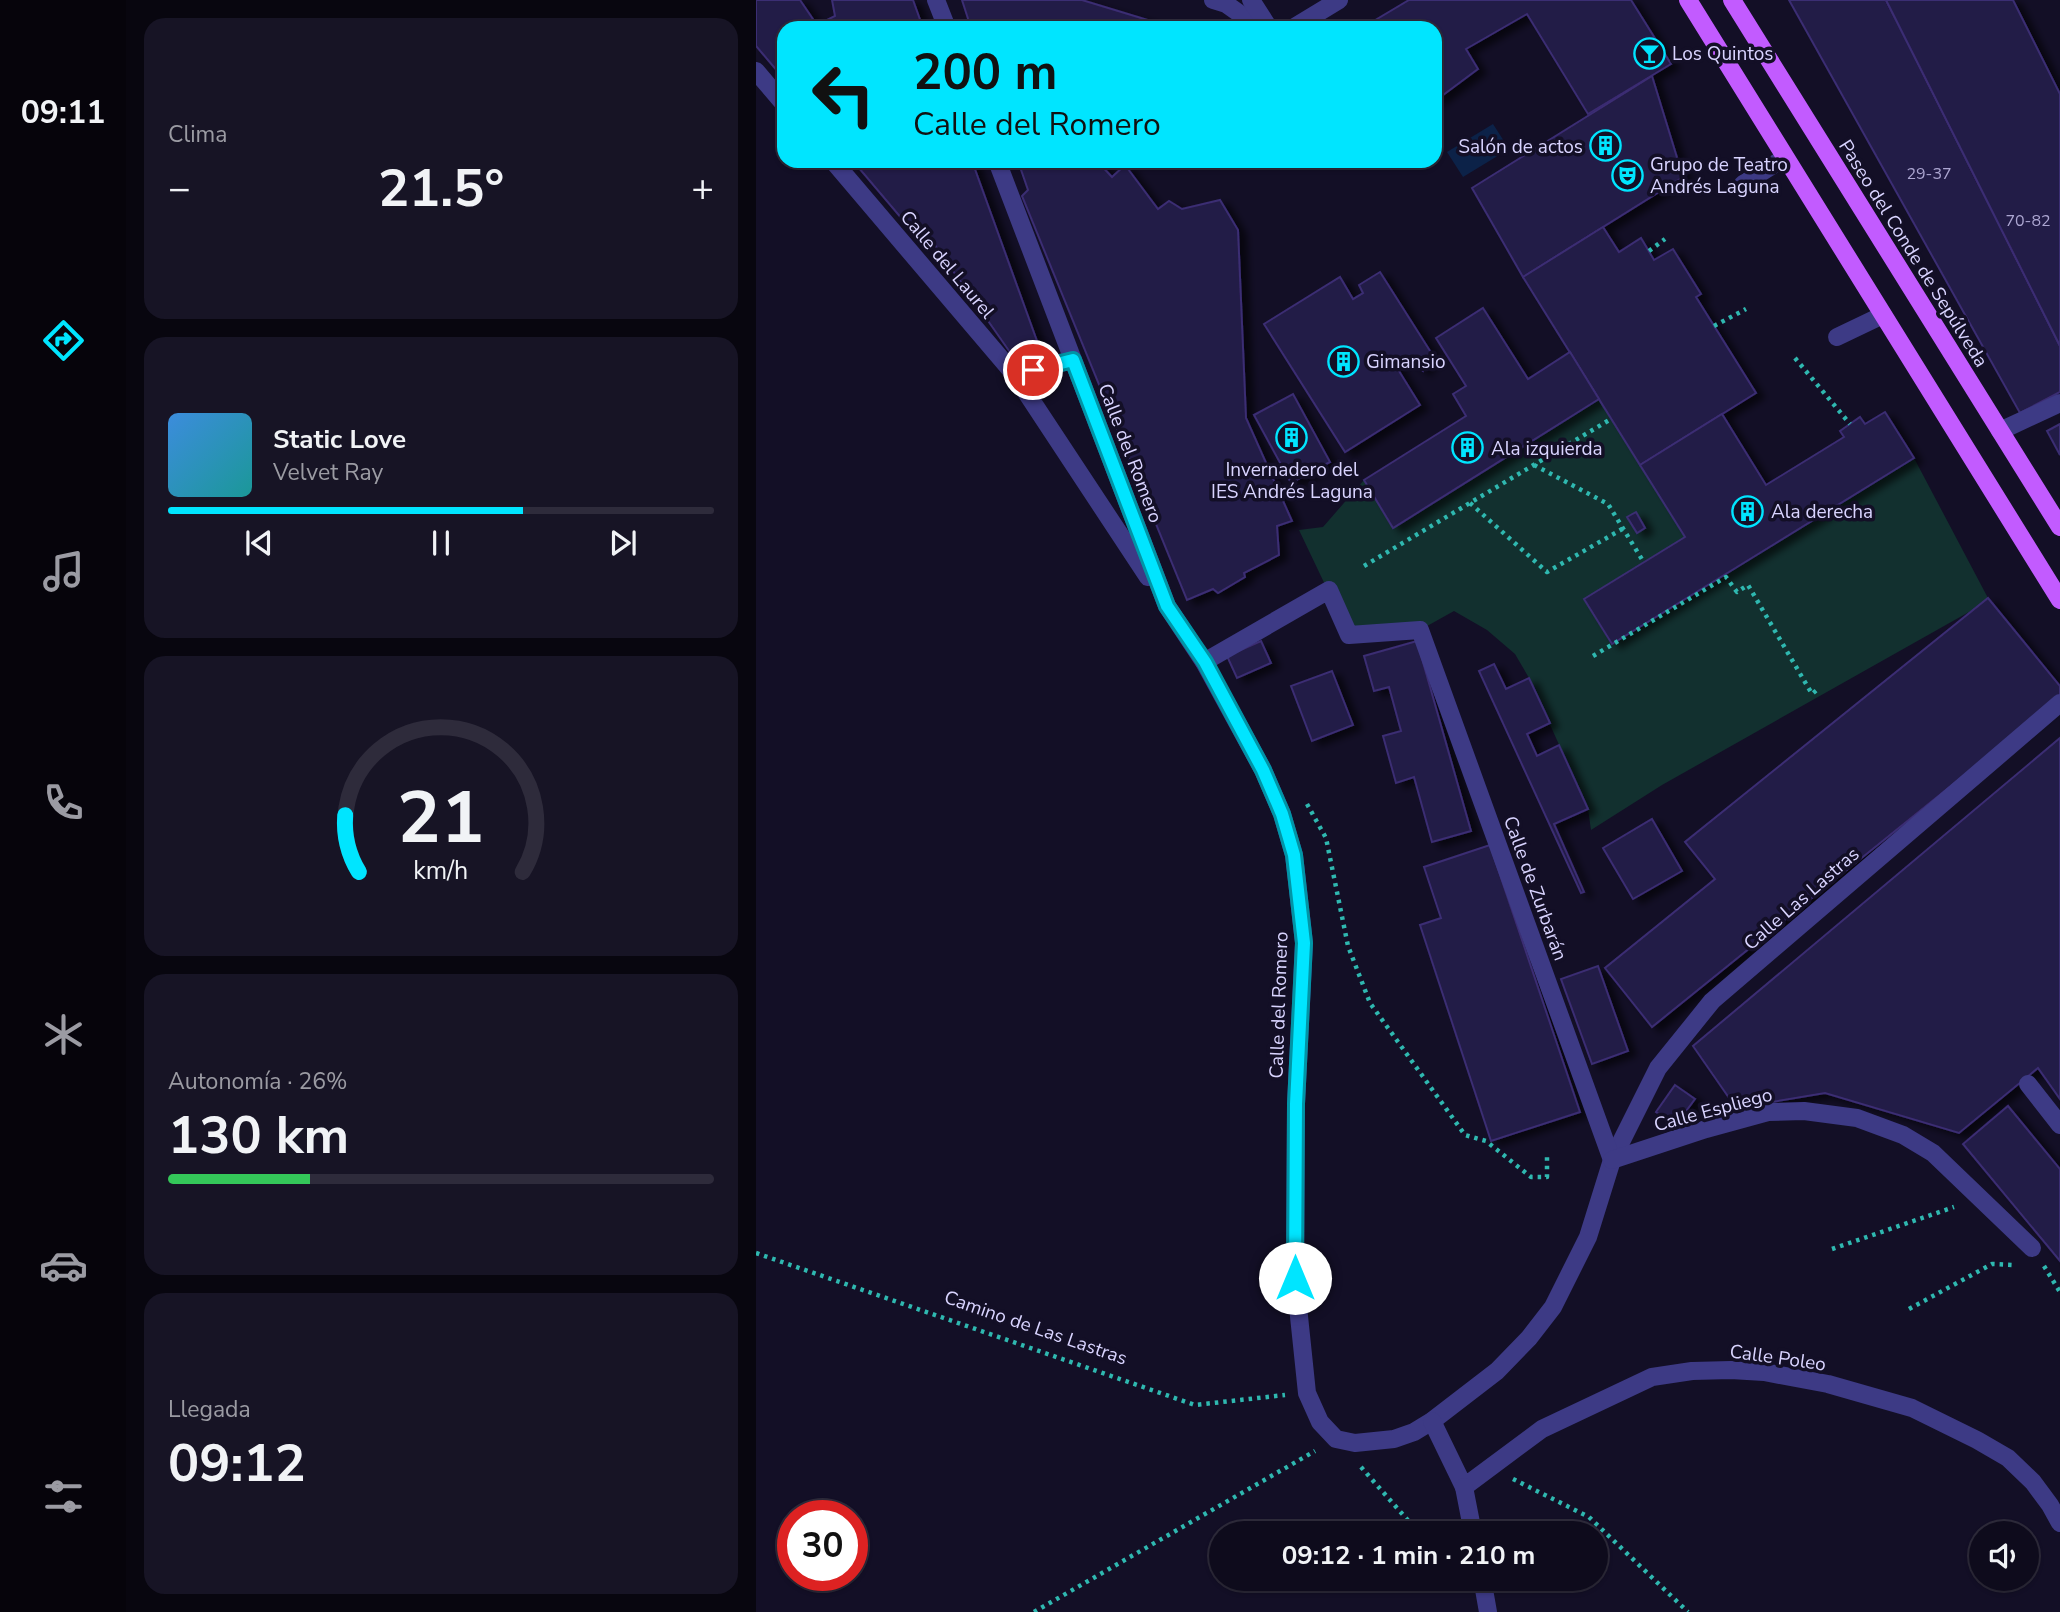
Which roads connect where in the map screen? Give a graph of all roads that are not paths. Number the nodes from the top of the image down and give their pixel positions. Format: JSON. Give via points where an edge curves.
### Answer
{"nodes":[{"id":1,"x":936,"y":0,"type":"edge"},
{"id":2,"x":1213,"y":0,"type":"edge"},
{"id":3,"x":1251,"y":0,"type":"edge"},
{"id":4,"x":1339,"y":0,"type":"edge"},
{"id":5,"x":1688,"y":0,"type":"edge"},
{"id":6,"x":1732,"y":0,"type":"edge"},
{"id":7,"x":944,"y":21,"type":"edge"},
{"id":8,"x":1250,"y":21,"type":"edge"},
{"id":9,"x":1264,"y":21,"type":"edge"},
{"id":10,"x":1304,"y":21,"type":"edge"},
{"id":11,"x":756,"y":71,"type":"edge"},
{"id":12,"x":777,"y":96,"type":"edge"},
{"id":13,"x":1784,"y":158,"type":"junction"},
{"id":14,"x":839,"y":168,"type":"edge"},
{"id":15,"x":1000,"y":168,"type":"edge"},
{"id":16,"x":1743,"y":184,"type":"dead end"},
{"id":17,"x":1883,"y":315,"type":"junction"},
{"id":18,"x":1837,"y":337,"type":"dead end"},
{"id":19,"x":1073,"y":360,"type":"junction"},
{"id":20,"x":1014,"y":374,"type":"junction"},
{"id":21,"x":2060,"y":403,"type":"edge"},
{"id":22,"x":2000,"y":431,"type":"junction"},
{"id":23,"x":2060,"y":527,"type":"edge"},
{"id":24,"x":2060,"y":600,"type":"edge"},
{"id":25,"x":1167,"y":606,"type":"junction"},
{"id":26,"x":1205,"y":662,"type":"junction"},
{"id":27,"x":2060,"y":702,"type":"edge"},
{"id":28,"x":2028,"y":1084,"type":"dead end"},
{"id":29,"x":2060,"y":1125,"type":"edge"},
{"id":30,"x":1612,"y":1160,"type":"junction"},
{"id":31,"x":2032,"y":1248,"type":"dead end"},
{"id":32,"x":1432,"y":1421,"type":"junction"},
{"id":33,"x":1336,"y":1439,"type":"joint"},
{"id":34,"x":1464,"y":1487,"type":"junction"},
{"id":35,"x":1471,"y":1521,"type":"edge"},
{"id":36,"x":2060,"y":1523,"type":"edge"},
{"id":37,"x":1484,"y":1591,"type":"edge"},
{"id":38,"x":1488,"y":1612,"type":"edge"}],
"edges":[{"from":1,"to":7,"type":"street"},
{"from":2,"to":8,"type":"street"},
{"from":3,"to":9,"type":"street"},
{"from":4,"to":10,"type":"street"},
{"from":5,"to":13,"type":"main road"},
{"from":6,"to":22,"type":"main road","name":"Paseo del Conde de Sepúlveda"},
{"from":11,"to":12,"type":"street"},
{"from":13,"to":16,"type":"street"},
{"from":13,"to":17,"type":"main road"},
{"from":14,"to":20,"type":"street","name":"Calle del Laurel"},
{"from":15,"to":19,"type":"street","name":"Calle del Romero"},
{"from":17,"to":18,"type":"street"},
{"from":17,"to":24,"type":"main road"},
{"from":19,"to":20,"type":"street"},
{"from":19,"to":25,"type":"street","name":"Calle del Romero"},
{"from":20,"to":25,"type":"street","name":"Calle del Laurel"},
{"from":21,"to":22,"type":"street"},
{"from":22,"to":23,"type":"main road","name":"Paseo del Conde de Sepúlveda"},
{"from":25,"to":26,"type":"street","name":"Calle del Romero"},
{"from":26,"to":30,"type":"street","name":"Calle de Zurbarán","via":[[1329,590],[1349,635],[1420,631]]},
{"from":26,"to":33,"type":"street","name":"Calle del Romero","via":[[1263,770],[1294,855],[1304,943],[1296,1104],[1295,1278],[1307,1393],[1320,1422]]},
{"from":27,"to":30,"type":"street","name":"Calle Las Lastras","via":[[1712,1001],[1658,1068]]},
{"from":28,"to":29,"type":"street"},
{"from":30,"to":31,"type":"street","name":"Calle Espliego","via":[[1768,1112],[1857,1118],[1903,1135],[1933,1153]]},
{"from":30,"to":32,"type":"street","name":"Calle Las Lastras","via":[[1588,1237],[1553,1307],[1497,1371]]},
{"from":32,"to":33,"type":"street","name":"Calle Las Lastras","via":[[1394,1438],[1355,1443]]},
{"from":32,"to":34,"type":"street"},
{"from":34,"to":35,"type":"street"},
{"from":34,"to":36,"type":"street","name":"Calle Poleo","via":[[1542,1429],[1652,1377],[1731,1370],[1828,1384],[1912,1408],[2007,1458],[2033,1482]]},
{"from":37,"to":38,"type":"street"}]}
